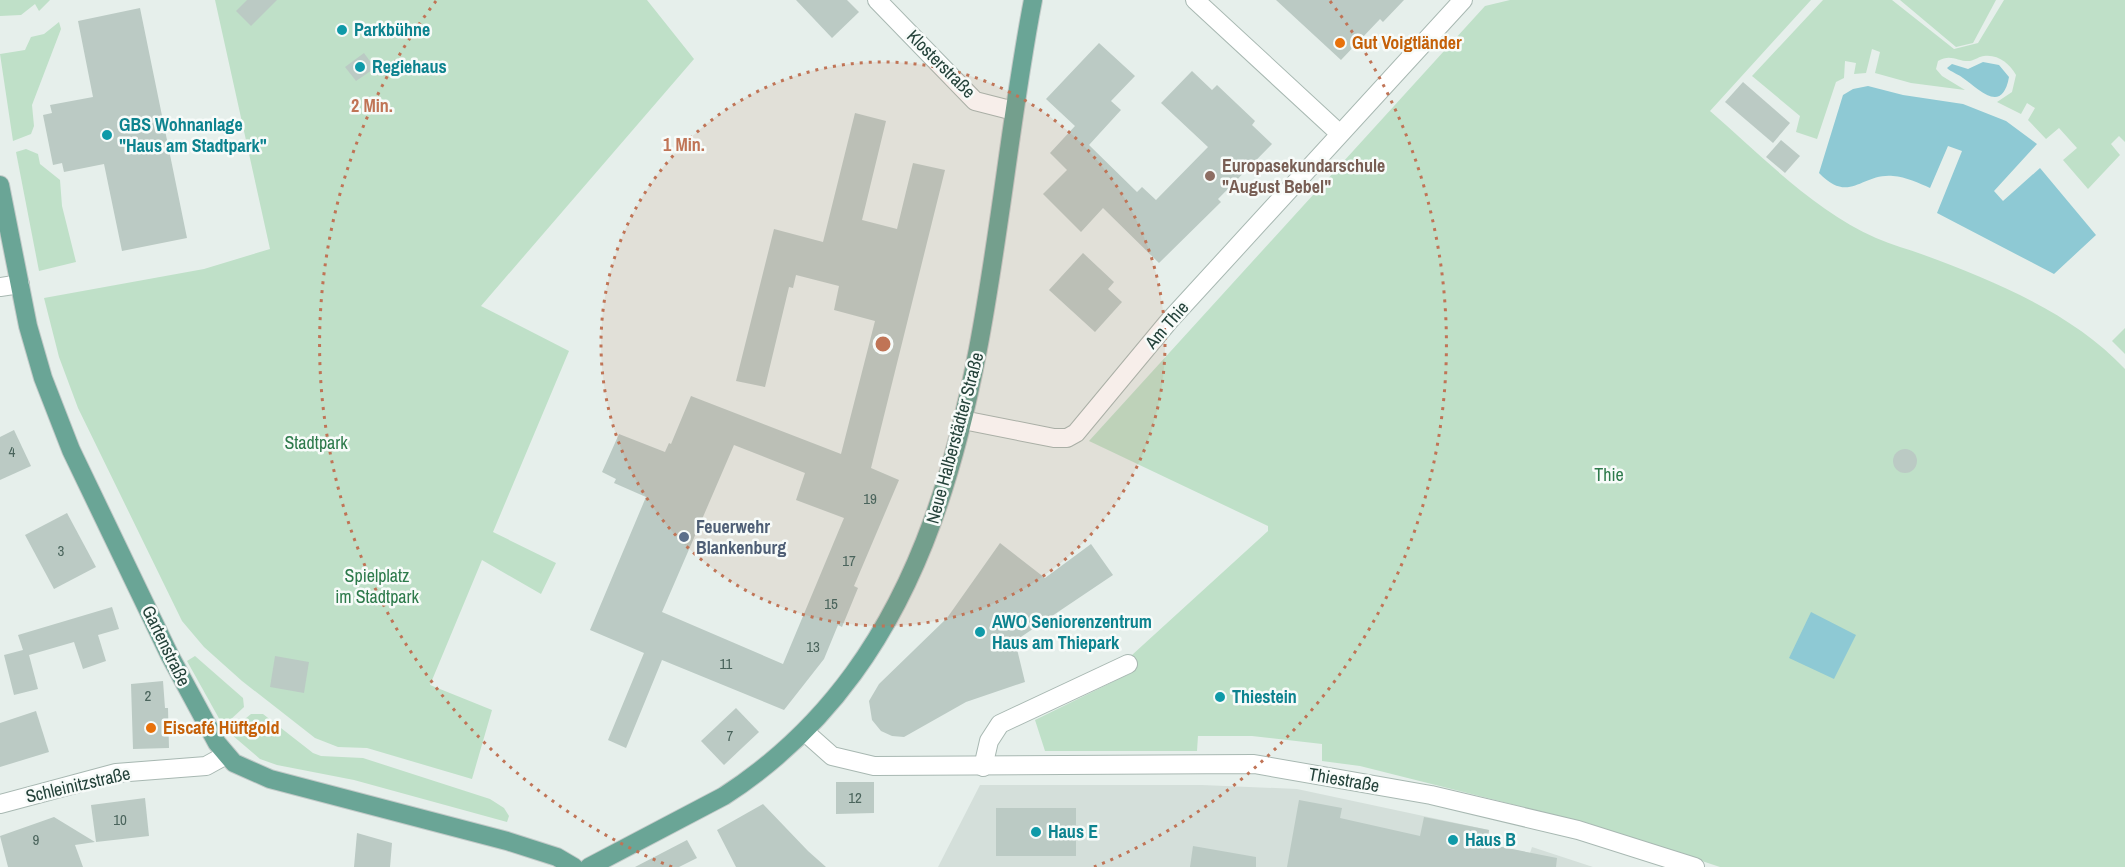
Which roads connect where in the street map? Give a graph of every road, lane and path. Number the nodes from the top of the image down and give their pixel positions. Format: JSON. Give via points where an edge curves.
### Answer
{"nodes":[{"id":1,"x":878,"y":0,"type":"edge"},
{"id":2,"x":1033,"y":0,"type":"edge"},
{"id":3,"x":1195,"y":0,"type":"edge"},
{"id":4,"x":1463,"y":0,"type":"edge"},
{"id":5,"x":1014,"y":111,"type":"junction"},
{"id":6,"x":1339,"y":133,"type":"junction"},
{"id":7,"x":0,"y":185,"type":"edge"},
{"id":8,"x":20,"y":284,"type":"junction"},
{"id":9,"x":0,"y":287,"type":"edge"},
{"id":10,"x":963,"y":420,"type":"junction"},
{"id":11,"x":1128,"y":664,"type":"dead end"},
{"id":12,"x":805,"y":732,"type":"junction"},
{"id":13,"x":226,"y":755,"type":"junction"},
{"id":14,"x":983,"y":767,"type":"junction"},
{"id":15,"x":0,"y":804,"type":"edge"},
{"id":16,"x":574,"y":867,"type":"edge"},
{"id":17,"x":589,"y":867,"type":"edge"},
{"id":18,"x":1695,"y":867,"type":"edge"}],
"edges":[{"from":1,"to":5,"type":"street","name":"Klosterstraße","via":[[975,101]]},
{"from":2,"to":5,"type":"main road","name":"Neue Halberstädter Straße"},
{"from":3,"to":6,"type":"street"},
{"from":4,"to":6,"type":"street","name":"Am Thie"},
{"from":5,"to":10,"type":"main road","name":"Neue Halberstädter Straße","via":[[986,310]]},
{"from":6,"to":10,"type":"street","name":"Am Thie","via":[[1169,321],[1076,433],[1054,438]]},
{"from":7,"to":8,"type":"main road","name":"Gartenstraße"},
{"from":8,"to":9,"type":"street"},
{"from":8,"to":13,"type":"main road","name":"Gartenstraße","via":[[43,378],[71,450],[170,657]]},
{"from":10,"to":12,"type":"main road","name":"Neue Halberstädter Straße","via":[[930,531],[898,600],[853,672]]},
{"from":11,"to":14,"type":"street","via":[[1000,724],[990,741]]},
{"from":12,"to":14,"type":"street","name":"Thiestraße","via":[[832,756],[874,766]]},
{"from":12,"to":17,"type":"main road","name":"Neue Halberstädter Straße","via":[[724,796]]},
{"from":13,"to":15,"type":"street","name":"Schleinitzstraße","via":[[206,766],[116,772]]},
{"from":13,"to":16,"type":"main road","name":"Gartenstraße","via":[[242,768],[270,779],[507,841],[557,857]]},
{"from":14,"to":18,"type":"street","name":"Thiestraße","via":[[1254,764],[1431,795],[1578,830]]}]}
